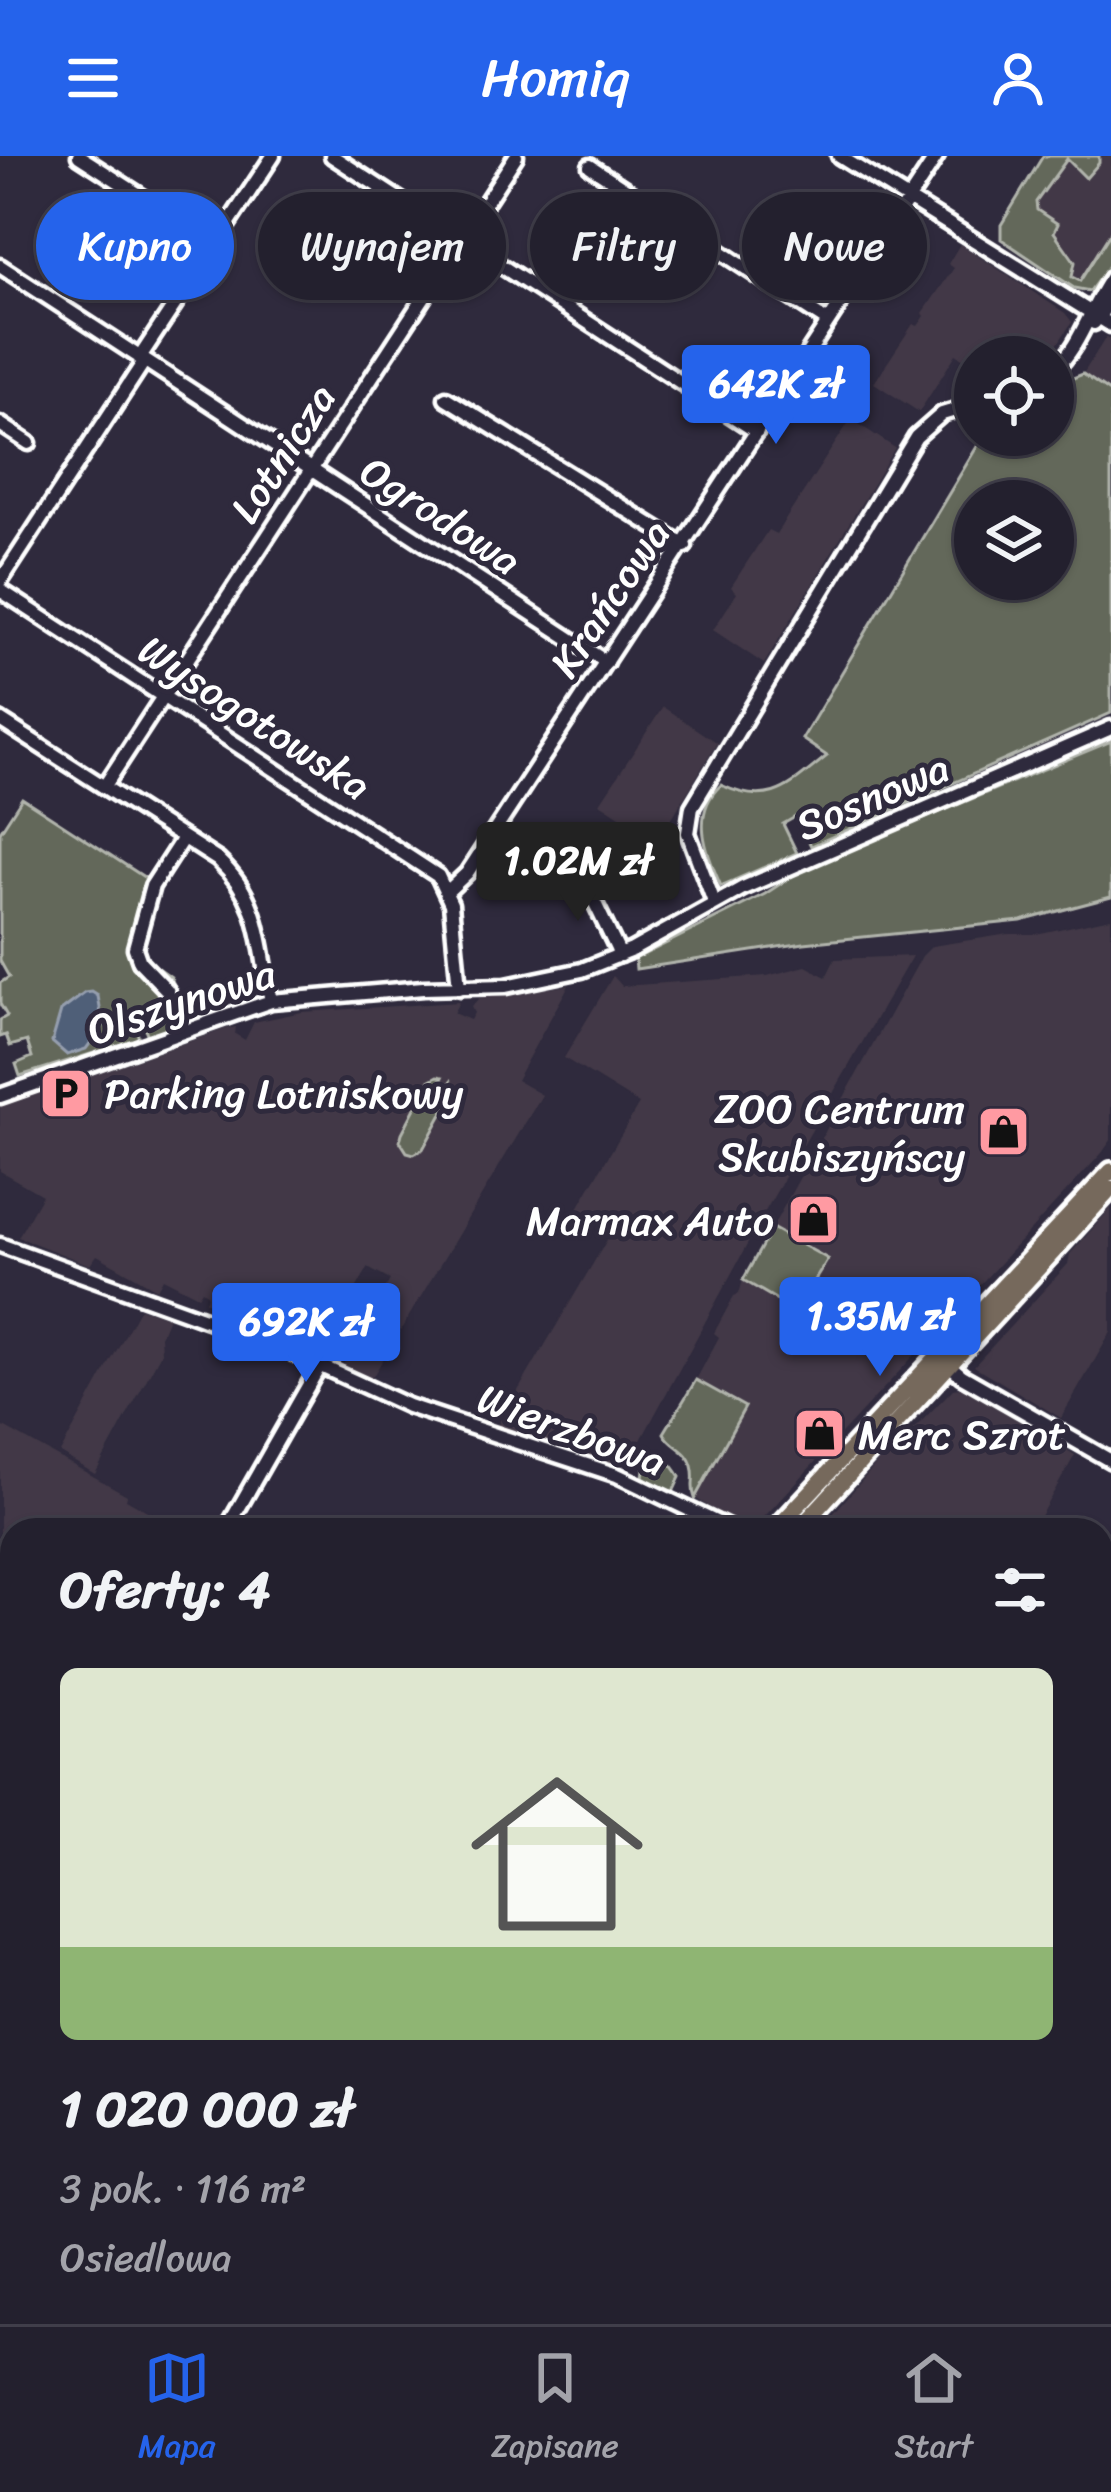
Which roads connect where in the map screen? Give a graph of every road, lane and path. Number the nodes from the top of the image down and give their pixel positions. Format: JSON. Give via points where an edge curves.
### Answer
{"nodes":[{"id":1,"x":80,"y":156,"type":"edge"},
{"id":2,"x":272,"y":156,"type":"edge"},
{"id":3,"x":332,"y":156,"type":"edge"},
{"id":4,"x":516,"y":156,"type":"edge"},
{"id":5,"x":839,"y":156,"type":"edge"},
{"id":6,"x":938,"y":156,"type":"edge"},
{"id":7,"x":590,"y":166,"type":"dead end"},
{"id":8,"x":135,"y":192,"type":"edge"},
{"id":9,"x":387,"y":192,"type":"edge"},
{"id":10,"x":492,"y":192,"type":"edge"},
{"id":11,"x":898,"y":192,"type":"edge"},
{"id":12,"x":914,"y":192,"type":"edge"},
{"id":13,"x":927,"y":210,"type":"edge"},
{"id":14,"x":234,"y":214,"type":"edge"},
{"id":15,"x":0,"y":266,"type":"edge"},
{"id":16,"x":506,"y":269,"type":"edge"},
{"id":17,"x":1111,"y":278,"type":"edge"},
{"id":18,"x":177,"y":300,"type":"edge"},
{"id":19,"x":422,"y":300,"type":"edge"},
{"id":20,"x":842,"y":300,"type":"edge"},
{"id":21,"x":1111,"y":300,"type":"edge"},
{"id":22,"x":1100,"y":318,"type":"edge"},
{"id":23,"x":828,"y":322,"type":"junction"},
{"id":24,"x":1074,"y":343,"type":"edge"},
{"id":25,"x":140,"y":357,"type":"junction"},
{"id":26,"x":446,"y":398,"type":"dead end"},
{"id":27,"x":954,"y":410,"type":"edge"},
{"id":28,"x":0,"y":424,"type":"edge"},
{"id":29,"x":757,"y":432,"type":"junction"},
{"id":30,"x":29,"y":442,"type":"dead end"},
{"id":31,"x":311,"y":469,"type":"junction"},
{"id":32,"x":685,"y":545,"type":"junction"},
{"id":33,"x":0,"y":586,"type":"edge"},
{"id":34,"x":606,"y":662,"type":"junction"},
{"id":35,"x":163,"y":696,"type":"junction"},
{"id":36,"x":0,"y":720,"type":"edge"},
{"id":37,"x":1111,"y":728,"type":"edge"},
{"id":38,"x":104,"y":787,"type":"junction"},
{"id":39,"x":183,"y":838,"type":"junction"},
{"id":40,"x":557,"y":873,"type":"dead end"},
{"id":41,"x":448,"y":891,"type":"junction"},
{"id":42,"x":715,"y":902,"type":"junction"},
{"id":43,"x":620,"y":955,"type":"junction"},
{"id":44,"x":459,"y":988,"type":"junction"},
{"id":45,"x":271,"y":1001,"type":"junction"},
{"id":46,"x":183,"y":1032,"type":"junction"},
{"id":47,"x":0,"y":1096,"type":"edge"},
{"id":48,"x":1111,"y":1171,"type":"edge"},
{"id":49,"x":1111,"y":1190,"type":"edge"},
{"id":50,"x":0,"y":1245,"type":"edge"},
{"id":51,"x":948,"y":1364,"type":"junction"},
{"id":52,"x":320,"y":1365,"type":"junction"},
{"id":53,"x":1111,"y":1462,"type":"edge"},
{"id":54,"x":233,"y":1518,"type":"edge"},
{"id":55,"x":704,"y":1518,"type":"edge"},
{"id":56,"x":786,"y":1518,"type":"edge"},
{"id":57,"x":809,"y":1518,"type":"edge"}],
"edges":[{"from":1,"to":8,"type":"street"},
{"from":2,"to":14,"type":"street"},
{"from":3,"to":9,"type":"street"},
{"from":4,"to":10,"type":"street","name":"Lotnicza"},
{"from":5,"to":11,"type":"street"},
{"from":6,"to":12,"type":"street","name":"Krańcowa"},
{"from":7,"to":23,"type":"street"},
{"from":13,"to":22,"type":"street"},
{"from":15,"to":25,"type":"street","name":"Ogrodowa"},
{"from":16,"to":29,"type":"street"},
{"from":17,"to":22,"type":"street"},
{"from":18,"to":25,"type":"street"},
{"from":19,"to":31,"type":"street","name":"Lotnicza"},
{"from":20,"to":23,"type":"street","name":"Krańcowa"},
{"from":21,"to":22,"type":"street"},
{"from":22,"to":24,"type":"street"},
{"from":23,"to":29,"type":"street","name":"Krańcowa"},
{"from":25,"to":31,"type":"street","name":"Ogrodowa"},
{"from":25,"to":33,"type":"street"},
{"from":26,"to":32,"type":"street"},
{"from":27,"to":42,"type":"street","via":[[916,437],[692,807],[688,833]]},
{"from":28,"to":30,"type":"street"},
{"from":29,"to":32,"type":"street","name":"Krańcowa"},
{"from":31,"to":34,"type":"street","name":"Ogrodowa"},
{"from":31,"to":35,"type":"street","name":"Lotnicza"},
{"from":32,"to":34,"type":"street","name":"Krańcowa"},
{"from":33,"to":35,"type":"street","name":"Wysogotowska"},
{"from":34,"to":41,"type":"street","name":"Krańcowa"},
{"from":35,"to":38,"type":"street","name":"Lotnicza"},
{"from":35,"to":41,"type":"street","name":"Wysogotowska","via":[[424,866]]},
{"from":36,"to":38,"type":"street"},
{"from":37,"to":42,"type":"street","name":"Sosnowa"},
{"from":38,"to":39,"type":"street"},
{"from":39,"to":45,"type":"street","via":[[239,879],[255,915]]},
{"from":39,"to":46,"type":"street","via":[[152,886],[135,948],[167,990]]},
{"from":40,"to":43,"type":"street","via":[[592,897]]},
{"from":41,"to":44,"type":"street"},
{"from":42,"to":43,"type":"street","name":"Sosnowa"},
{"from":43,"to":44,"type":"street","name":"Sosnowa","via":[[522,985]]},
{"from":44,"to":45,"type":"street","name":"Olszynowa"},
{"from":45,"to":46,"type":"street","name":"Olszynowa"},
{"from":46,"to":47,"type":"street","name":"Olszynowa"},
{"from":48,"to":56,"type":"main road"},
{"from":49,"to":51,"type":"main road"},
{"from":50,"to":52,"type":"street","name":"Wierzbowa"},
{"from":51,"to":53,"type":"street"},
{"from":51,"to":57,"type":"main road"},
{"from":52,"to":54,"type":"street"},
{"from":52,"to":55,"type":"street","name":"Wierzbowa","via":[[408,1406],[616,1475]]}]}
